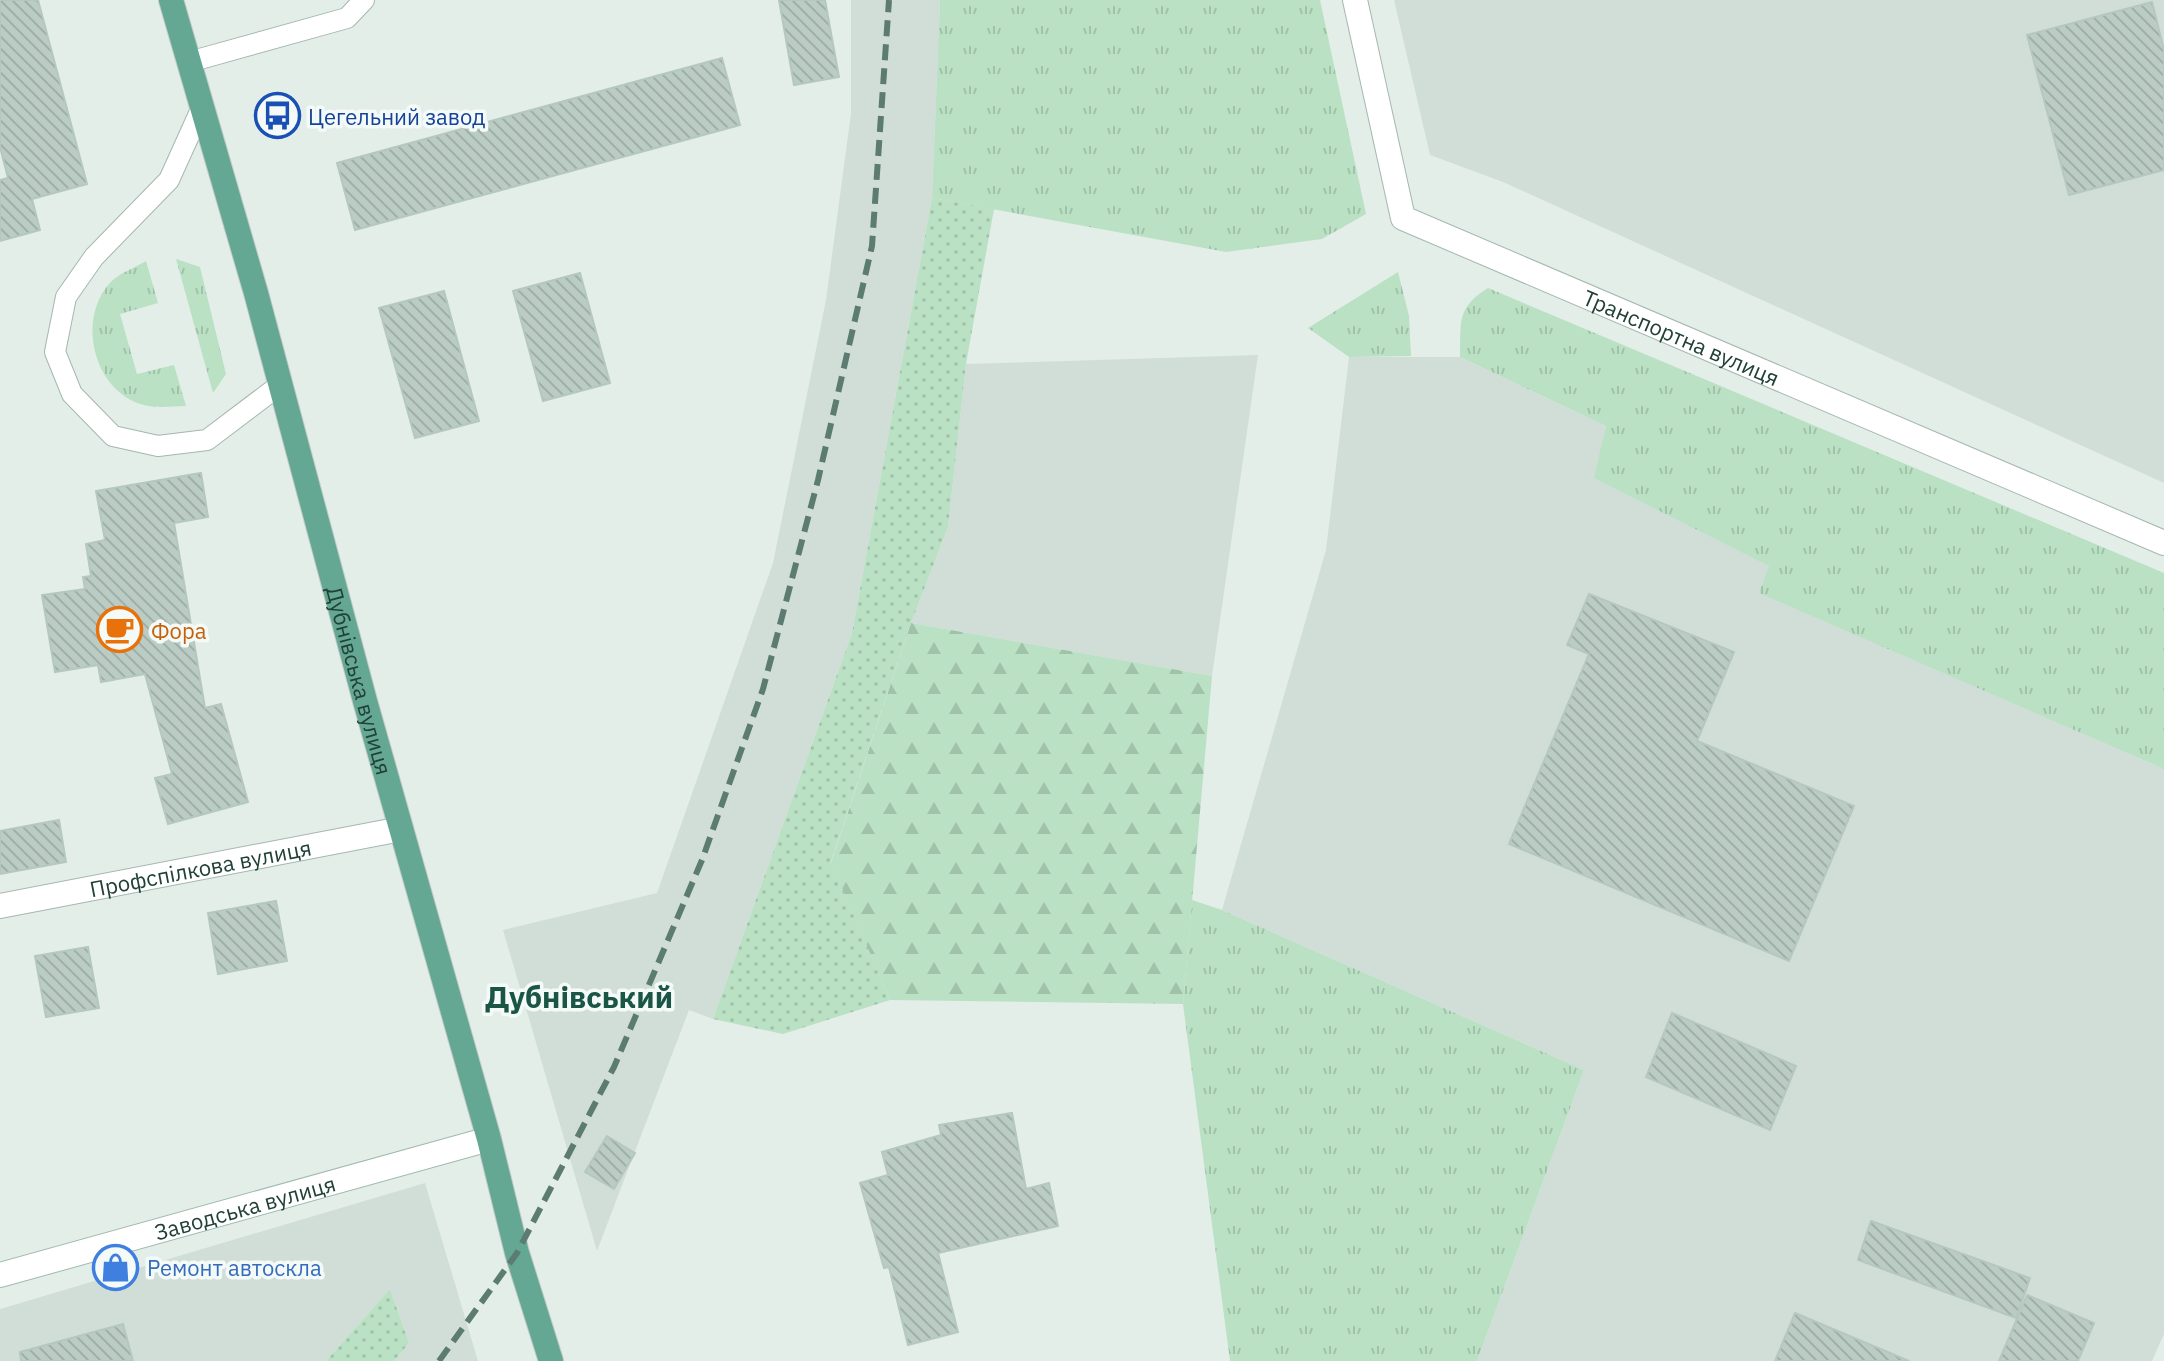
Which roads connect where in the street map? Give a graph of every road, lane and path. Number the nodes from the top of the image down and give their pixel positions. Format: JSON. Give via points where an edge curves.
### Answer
{"nodes":[{"id":1,"x":171,"y":0,"type":"edge"},
{"id":2,"x":364,"y":0,"type":"edge"},
{"id":3,"x":1355,"y":0,"type":"edge"},
{"id":4,"x":189,"y":62,"type":"junction"},
{"id":5,"x":202,"y":107,"type":"junction"},
{"id":6,"x":281,"y":384,"type":"junction"},
{"id":7,"x":2164,"y":543,"type":"edge"},
{"id":8,"x":401,"y":829,"type":"junction"},
{"id":9,"x":0,"y":906,"type":"edge"},
{"id":10,"x":489,"y":1139,"type":"junction"},
{"id":11,"x":0,"y":1275,"type":"edge"},
{"id":12,"x":550,"y":1361,"type":"edge"}],
"edges":[{"from":1,"to":4,"type":"main road","name":"Дубнівська вулиця"},
{"from":2,"to":4,"type":"lane","via":[[347,18]]},
{"from":3,"to":7,"type":"street","name":"Транспортна вулиця","via":[[1403,218]]},
{"from":4,"to":5,"type":"main road","name":"Дубнівська вулиця"},
{"from":5,"to":6,"type":"main road","name":"Дубнівська вулиця"},
{"from":5,"to":6,"type":"lane","via":[[169,180],[94,257],[66,297],[55,352],[72,394],[113,436],[158,446],[207,440]]},
{"from":6,"to":8,"type":"main road","name":"Дубнівська вулиця"},
{"from":8,"to":9,"type":"street","name":"Профспілкова вулиця"},
{"from":8,"to":10,"type":"main road","name":"Дубнівська вулиця"},
{"from":10,"to":11,"type":"street","name":"Заводська вулиця"},
{"from":10,"to":12,"type":"main road","name":"Дубнівська вулиця"}]}
